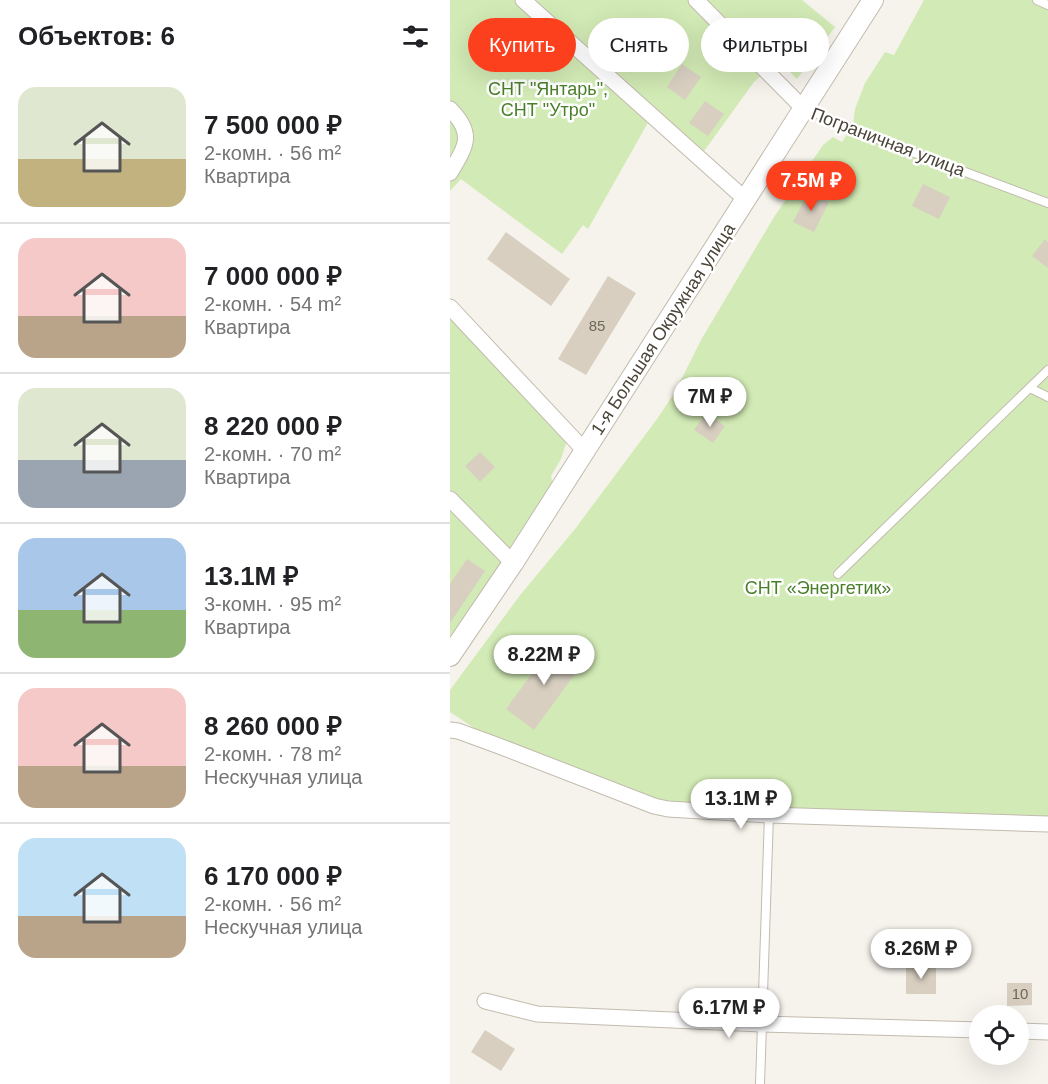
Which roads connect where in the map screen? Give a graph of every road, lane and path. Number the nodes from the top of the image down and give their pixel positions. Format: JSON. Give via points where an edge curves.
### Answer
{"nodes":[{"id":1,"x":523,"y":0,"type":"edge"},
{"id":2,"x":696,"y":0,"type":"edge"},
{"id":3,"x":873,"y":0,"type":"edge"},
{"id":4,"x":1037,"y":0,"type":"edge"},
{"id":5,"x":1048,"y":5,"type":"edge"},
{"id":6,"x":803,"y":108,"type":"junction"},
{"id":7,"x":450,"y":109,"type":"edge"},
{"id":8,"x":450,"y":173,"type":"edge"},
{"id":9,"x":745,"y":199,"type":"junction"},
{"id":10,"x":1048,"y":203,"type":"edge"},
{"id":11,"x":450,"y":307,"type":"edge"},
{"id":12,"x":1048,"y":370,"type":"edge"},
{"id":13,"x":1030,"y":388,"type":"junction"},
{"id":14,"x":1048,"y":397,"type":"edge"},
{"id":15,"x":585,"y":451,"type":"junction"},
{"id":16,"x":450,"y":499,"type":"edge"},
{"id":17,"x":513,"y":563,"type":"junction"},
{"id":18,"x":838,"y":574,"type":"dead end"},
{"id":19,"x":453,"y":646,"type":"edge"},
{"id":20,"x":450,"y":730,"type":"edge"},
{"id":21,"x":769,"y":815,"type":"junction"},
{"id":22,"x":1048,"y":824,"type":"edge"},
{"id":23,"x":485,"y":1001,"type":"dead end"},
{"id":24,"x":762,"y":1024,"type":"junction"},
{"id":25,"x":969,"y":1030,"type":"edge"},
{"id":26,"x":1029,"y":1031,"type":"edge"},
{"id":27,"x":1048,"y":1032,"type":"edge"},
{"id":28,"x":760,"y":1084,"type":"edge"}],
"edges":[{"from":1,"to":9,"type":"street"},
{"from":2,"to":6,"type":"street","name":"Пограничная улица"},
{"from":3,"to":6,"type":"street","name":"1-я Большая Окружная улица"},
{"from":4,"to":5,"type":"lane"},
{"from":6,"to":9,"type":"street","name":"1-я Большая Окружная улица"},
{"from":6,"to":10,"type":"lane","name":"Пограничная улица"},
{"from":7,"to":8,"type":"street","via":[[467,133],[462,153]]},
{"from":9,"to":15,"type":"street","name":"1-я Большая Окружная улица"},
{"from":11,"to":15,"type":"street"},
{"from":12,"to":13,"type":"lane"},
{"from":13,"to":14,"type":"lane"},
{"from":13,"to":18,"type":"lane"},
{"from":15,"to":17,"type":"street","name":"1-я Большая Окружная улица"},
{"from":16,"to":17,"type":"street"},
{"from":17,"to":19,"type":"street","name":"1-я Большая Окружная улица"},
{"from":20,"to":21,"type":"street","via":[[654,806]]},
{"from":21,"to":22,"type":"street"},
{"from":21,"to":24,"type":"lane"},
{"from":23,"to":24,"type":"street","via":[[537,1014]]},
{"from":24,"to":25,"type":"street"},
{"from":24,"to":28,"type":"lane"},
{"from":26,"to":27,"type":"street"}]}
